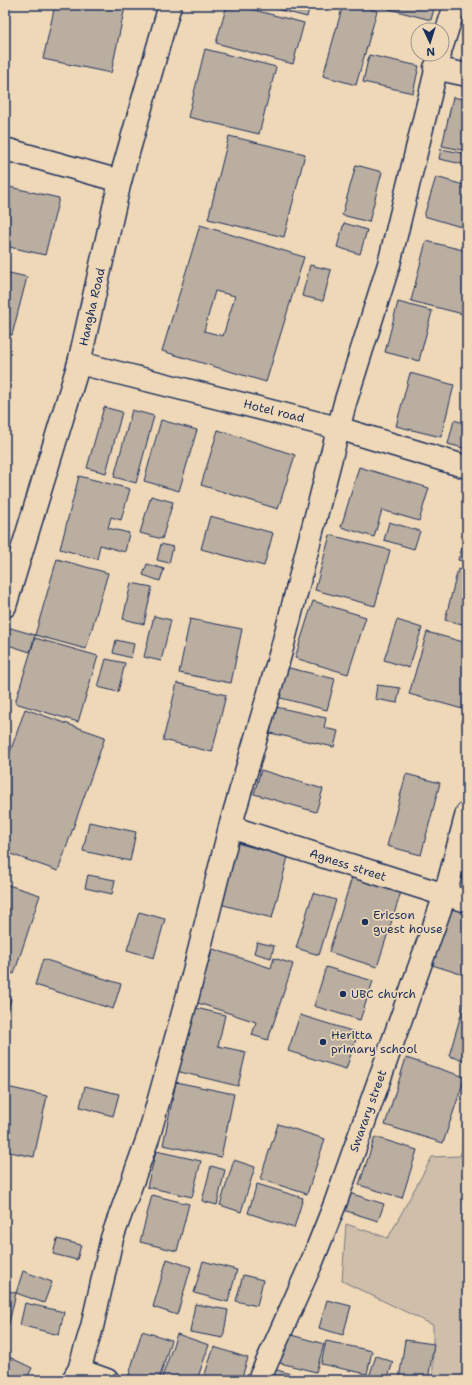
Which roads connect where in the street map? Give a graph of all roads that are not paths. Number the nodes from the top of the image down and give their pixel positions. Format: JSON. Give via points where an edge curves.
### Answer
{"nodes":[{"id":1,"x":170,"y":5,"type":"edge"},
{"id":2,"x":455,"y":5,"type":"edge"},
{"id":3,"x":450,"y":22,"type":"edge"},
{"id":4,"x":437,"y":62,"type":"edge"},
{"id":5,"x":439,"y":62,"type":"edge"},
{"id":6,"x":467,"y":75,"type":"edge"},
{"id":7,"x":5,"y":150,"type":"edge"},
{"id":8,"x":120,"y":182,"type":"junction"},
{"id":9,"x":79,"y":363,"type":"junction"},
{"id":10,"x":338,"y":428,"type":"junction"},
{"id":11,"x":467,"y":467,"type":"edge"},
{"id":12,"x":5,"y":606,"type":"edge"},
{"id":13,"x":467,"y":813,"type":"edge"},
{"id":14,"x":230,"y":827,"type":"junction"},
{"id":15,"x":445,"y":895,"type":"junction"},
{"id":16,"x":467,"y":901,"type":"edge"},
{"id":17,"x":76,"y":1375,"type":"edge"},
{"id":18,"x":107,"y":1380,"type":"edge"},
{"id":19,"x":259,"y":1380,"type":"edge"}],
"edges":[{"from":1,"to":8,"type":"main road","name":"Hangha Road"},
{"from":2,"to":3,"type":"main road"},
{"from":4,"to":10,"type":"main road","via":[[389,264]]},
{"from":5,"to":6,"type":"main road"},
{"from":7,"to":8,"type":"main road"},
{"from":8,"to":9,"type":"main road","name":"Hangha Road"},
{"from":9,"to":10,"type":"main road","name":"Hotel road"},
{"from":9,"to":12,"type":"main road","name":"Hangha Road"},
{"from":10,"to":11,"type":"main road","name":"Hotel road"},
{"from":10,"to":14,"type":"main road","via":[[282,648]]},
{"from":13,"to":15,"type":"main road","name":"Swarary street"},
{"from":14,"to":15,"type":"main road","name":"Agness street"},
{"from":14,"to":17,"type":"main road","via":[[184,1010],[149,1135],[112,1238],[92,1327]]},
{"from":15,"to":16,"type":"main road","name":"Agness street"},
{"from":15,"to":19,"type":"main road","name":"Swarary street","via":[[335,1204]]},
{"from":17,"to":18,"type":"main road"}]}
